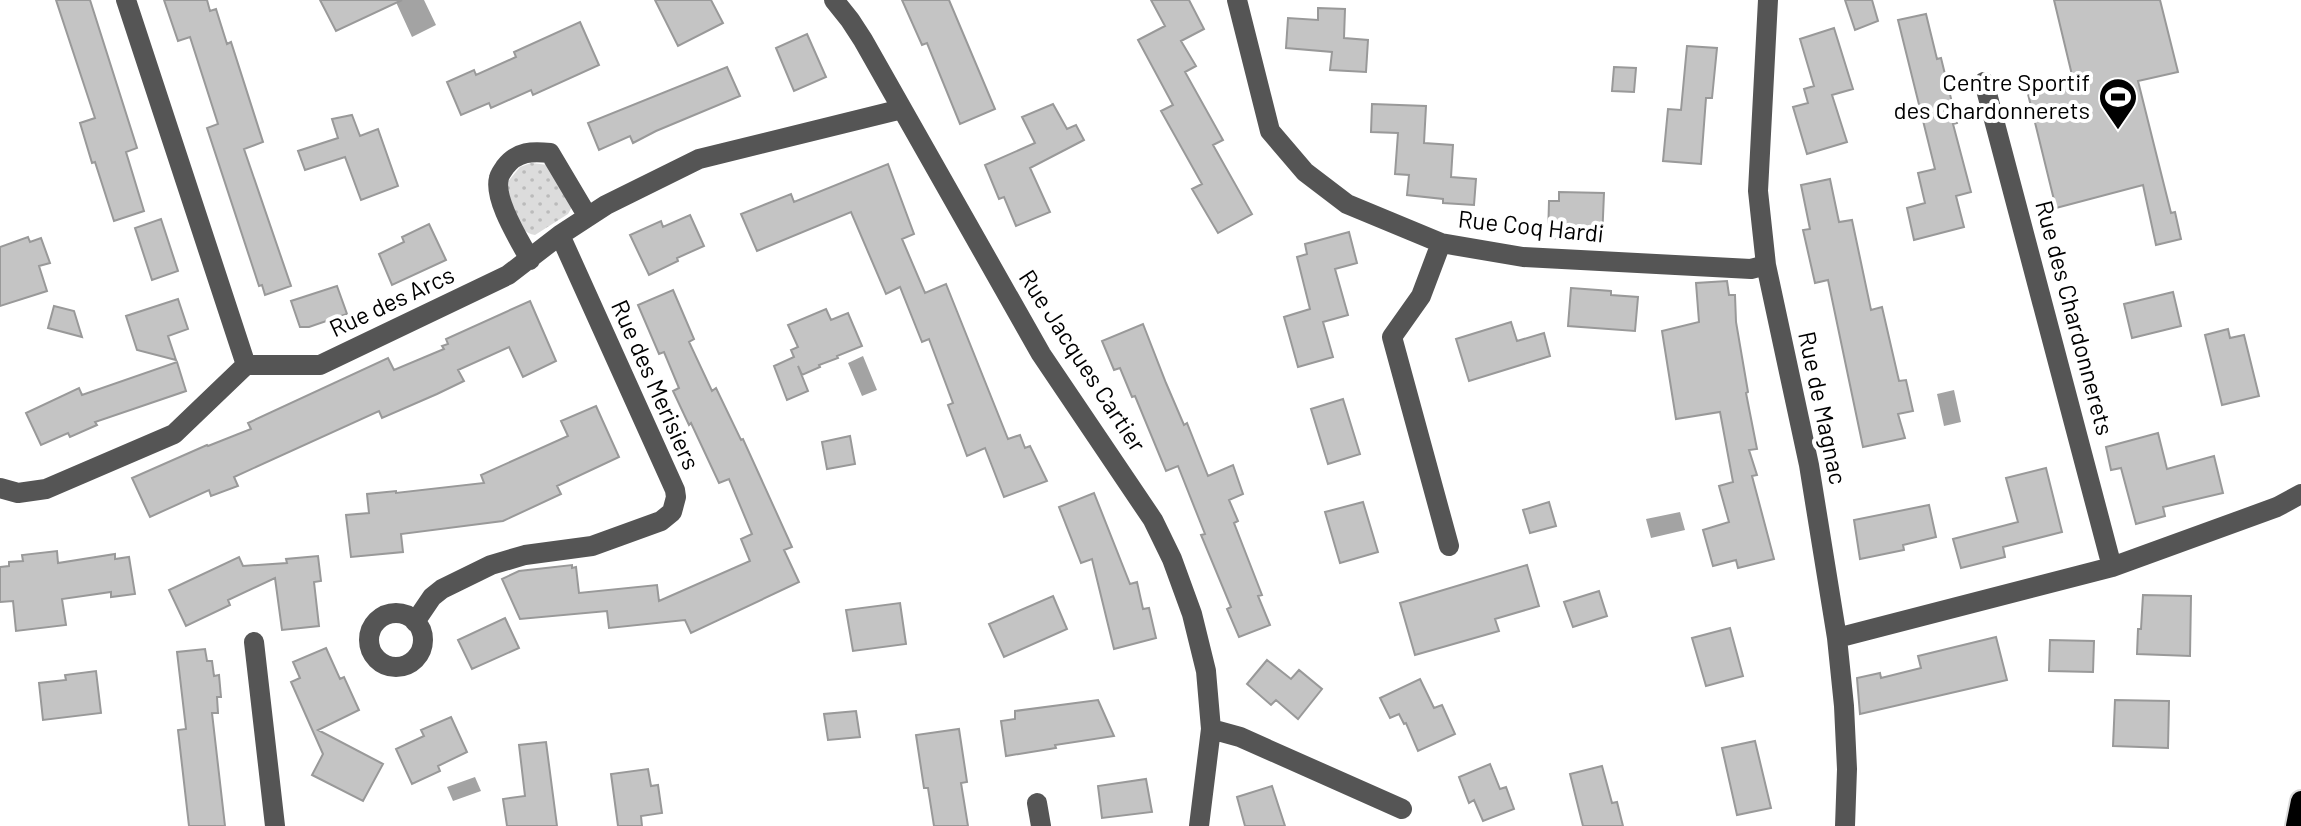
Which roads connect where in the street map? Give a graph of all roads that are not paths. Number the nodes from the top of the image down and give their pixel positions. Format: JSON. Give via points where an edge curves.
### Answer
{"nodes":[{"id":1,"x":126,"y":0,"type":"edge"},
{"id":2,"x":834,"y":0,"type":"edge"},
{"id":3,"x":1237,"y":0,"type":"edge"},
{"id":4,"x":1768,"y":0,"type":"edge"},
{"id":5,"x":1984,"y":82,"type":"dead end"},
{"id":6,"x":902,"y":109,"type":"junction"},
{"id":7,"x":588,"y":217,"type":"junction"},
{"id":8,"x":560,"y":235,"type":"junction"},
{"id":9,"x":1441,"y":243,"type":"junction"},
{"id":10,"x":530,"y":260,"type":"junction"},
{"id":11,"x":1766,"y":265,"type":"junction"},
{"id":12,"x":246,"y":365,"type":"junction"},
{"id":13,"x":0,"y":488,"type":"edge"},
{"id":14,"x":2301,"y":494,"type":"edge"},
{"id":15,"x":1449,"y":546,"type":"dead end"},
{"id":16,"x":2112,"y":567,"type":"junction"},
{"id":17,"x":415,"y":622,"type":"dead end"},
{"id":18,"x":1837,"y":638,"type":"junction"},
{"id":19,"x":254,"y":642,"type":"dead end"},
{"id":20,"x":1211,"y":729,"type":"junction"},
{"id":21,"x":2301,"y":801,"type":"edge"},
{"id":22,"x":1037,"y":803,"type":"dead end"},
{"id":23,"x":1402,"y":809,"type":"dead end"},
{"id":24,"x":275,"y":826,"type":"edge"},
{"id":25,"x":1041,"y":826,"type":"edge"},
{"id":26,"x":1199,"y":826,"type":"edge"},
{"id":27,"x":1845,"y":826,"type":"edge"},
{"id":28,"x":2296,"y":826,"type":"edge"}],
"edges":[{"from":1,"to":12,"type":"street"},
{"from":2,"to":6,"type":"street","name":"Rue Jacques Cartier"},
{"from":3,"to":9,"type":"street","name":"Rue Coq Hardi","via":[[1270,131],[1305,172],[1347,204]]},
{"from":4,"to":11,"type":"street","name":"Rue de Magnac","via":[[1758,191]]},
{"from":5,"to":16,"type":"street","name":"Rue des Chardonnerets"},
{"from":6,"to":7,"type":"street","name":"Rue des Arcs","via":[[699,159]]},
{"from":6,"to":20,"type":"street","name":"Rue Jacques Cartier","via":[[1041,354],[1153,520],[1192,614],[1206,671]]},
{"from":7,"to":8,"type":"street","name":"Rue des Arcs"},
{"from":7,"to":10,"type":"street","via":[[550,153],[529,151],[510,161],[499,176],[499,192]]},
{"from":8,"to":10,"type":"street","name":"Rue des Arcs"},
{"from":8,"to":17,"type":"street","name":"Rue des Merisiers","via":[[675,490],[672,512],[652,525],[592,546],[491,565],[442,589]]},
{"from":9,"to":11,"type":"street","name":"Rue Coq Hardi","via":[[1523,257],[1751,269]]},
{"from":9,"to":15,"type":"street","via":[[1421,296],[1392,337]]},
{"from":10,"to":12,"type":"street","name":"Rue des Arcs","via":[[471,294],[320,365]]},
{"from":11,"to":18,"type":"street","name":"Rue de Magnac","via":[[1809,465]]},
{"from":12,"to":13,"type":"street","via":[[174,434],[46,489],[18,493]]},
{"from":14,"to":16,"type":"street"},
{"from":16,"to":18,"type":"street"},
{"from":18,"to":27,"type":"street","name":"Rue de Magnac","via":[[1845,722]]},
{"from":19,"to":24,"type":"street"},
{"from":20,"to":23,"type":"street"},
{"from":20,"to":26,"type":"street","name":"Rue Jacques Cartier"},
{"from":21,"to":28,"type":"main road"},
{"from":22,"to":25,"type":"street"}]}
